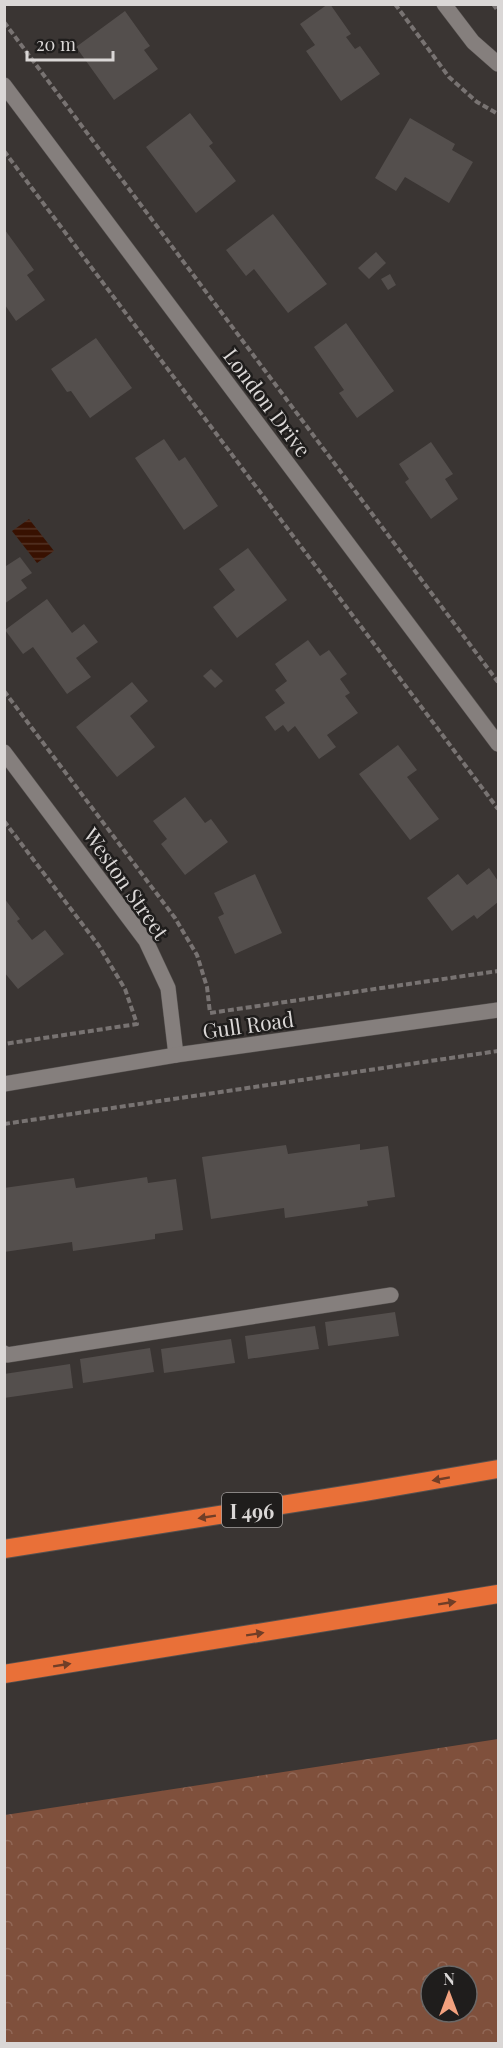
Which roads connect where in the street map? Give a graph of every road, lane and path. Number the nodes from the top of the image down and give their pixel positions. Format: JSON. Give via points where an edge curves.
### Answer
{"nodes":[{"id":1,"x":395,"y":4,"type":"edge"},
{"id":2,"x":444,"y":4,"type":"edge"},
{"id":3,"x":493,"y":4,"type":"edge"},
{"id":4,"x":498,"y":11,"type":"edge"},
{"id":5,"x":4,"y":22,"type":"edge"},
{"id":6,"x":498,"y":64,"type":"edge"},
{"id":7,"x":4,"y":85,"type":"edge"},
{"id":8,"x":498,"y":114,"type":"edge"},
{"id":9,"x":4,"y":151,"type":"edge"},
{"id":10,"x":498,"y":682,"type":"edge"},
{"id":11,"x":4,"y":691,"type":"edge"},
{"id":12,"x":498,"y":744,"type":"edge"},
{"id":13,"x":4,"y":752,"type":"edge"},
{"id":14,"x":498,"y":809,"type":"edge"},
{"id":15,"x":4,"y":821,"type":"edge"},
{"id":16,"x":498,"y":972,"type":"edge"},
{"id":17,"x":498,"y":1010,"type":"edge"},
{"id":18,"x":4,"y":1044,"type":"edge"},
{"id":19,"x":498,"y":1051,"type":"edge"},
{"id":20,"x":176,"y":1055,"type":"junction"},
{"id":21,"x":4,"y":1084,"type":"edge"},
{"id":22,"x":4,"y":1124,"type":"edge"},
{"id":23,"x":391,"y":1295,"type":"dead end"},
{"id":24,"x":4,"y":1353,"type":"edge"},
{"id":25,"x":498,"y":1468,"type":"edge"},
{"id":26,"x":4,"y":1549,"type":"edge"},
{"id":27,"x":498,"y":1594,"type":"edge"},
{"id":28,"x":4,"y":1674,"type":"edge"}],
"edges":[{"from":1,"to":8,"type":"path","via":[[449,77],[477,102]]},
{"from":2,"to":6,"type":"street","via":[[472,42]]},
{"from":3,"to":4,"type":"path"},
{"from":5,"to":10,"type":"path"},
{"from":7,"to":12,"type":"street","name":"London Drive"},
{"from":9,"to":14,"type":"path"},
{"from":11,"to":16,"type":"path","via":[[175,918],[197,955],[210,1013]]},
{"from":13,"to":20,"type":"street","name":"Weston Street","via":[[146,941],[168,988]]},
{"from":15,"to":18,"type":"path","via":[[99,946],[125,989],[137,1024]]},
{"from":17,"to":20,"type":"street","name":"Gull Road"},
{"from":19,"to":22,"type":"path"},
{"from":20,"to":21,"type":"street","name":"Gull Road"},
{"from":23,"to":24,"type":"street"},
{"from":25,"to":26,"type":"highway","number":"I 496","one_way":true},
{"from":28,"to":27,"type":"highway","one_way":true}]}
